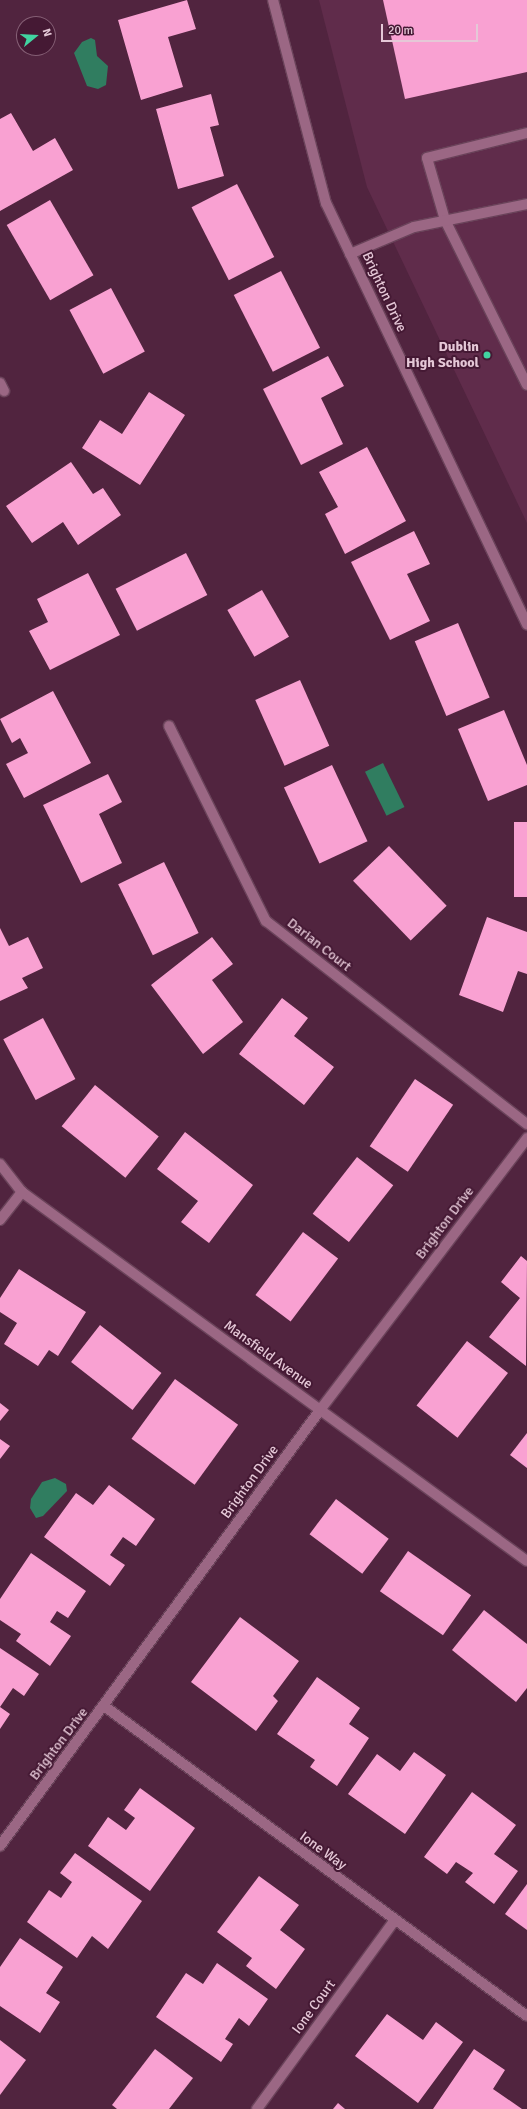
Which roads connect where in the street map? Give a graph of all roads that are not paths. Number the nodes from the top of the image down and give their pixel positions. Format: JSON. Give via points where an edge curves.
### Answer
{"nodes":[{"id":1,"x":273,"y":0,"type":"edge"},
{"id":2,"x":527,"y":133,"type":"edge"},
{"id":3,"x":527,"y":204,"type":"edge"},
{"id":4,"x":445,"y":220,"type":"junction"},
{"id":5,"x":350,"y":254,"type":"junction"},
{"id":6,"x":527,"y":385,"type":"edge"},
{"id":7,"x":527,"y":625,"type":"edge"},
{"id":8,"x":169,"y":726,"type":"dead end"},
{"id":9,"x":527,"y":1124,"type":"edge"},
{"id":10,"x":527,"y":1138,"type":"edge"},
{"id":11,"x":0,"y":1164,"type":"edge"},
{"id":12,"x":22,"y":1192,"type":"junction"},
{"id":13,"x":0,"y":1220,"type":"edge"},
{"id":14,"x":320,"y":1410,"type":"junction"},
{"id":15,"x":527,"y":1561,"type":"edge"},
{"id":16,"x":104,"y":1706,"type":"junction"},
{"id":17,"x":0,"y":1846,"type":"edge"},
{"id":18,"x":394,"y":1921,"type":"junction"},
{"id":19,"x":527,"y":2016,"type":"edge"},
{"id":20,"x":257,"y":2109,"type":"edge"}],
"edges":[{"from":1,"to":5,"type":"street","name":"Brighton Drive","via":[[326,203]]},
{"from":2,"to":4,"type":"street","via":[[427,158]]},
{"from":3,"to":4,"type":"street"},
{"from":4,"to":5,"type":"street","via":[[414,227]]},
{"from":4,"to":6,"type":"street"},
{"from":5,"to":7,"type":"street","name":"Brighton Drive"},
{"from":8,"to":9,"type":"street","name":"Darian Court","via":[[266,920]]},
{"from":10,"to":14,"type":"street","name":"Brighton Drive"},
{"from":11,"to":12,"type":"street","name":"Mansfield Avenue"},
{"from":12,"to":13,"type":"street"},
{"from":12,"to":14,"type":"street","name":"Mansfield Avenue"},
{"from":14,"to":15,"type":"street","name":"Mansfield Avenue"},
{"from":14,"to":16,"type":"street","name":"Brighton Drive"},
{"from":16,"to":17,"type":"street","name":"Brighton Drive"},
{"from":16,"to":18,"type":"street","name":"Ione Way"},
{"from":18,"to":19,"type":"street","name":"Ione Way"},
{"from":18,"to":20,"type":"street","name":"Ione Court"}]}
